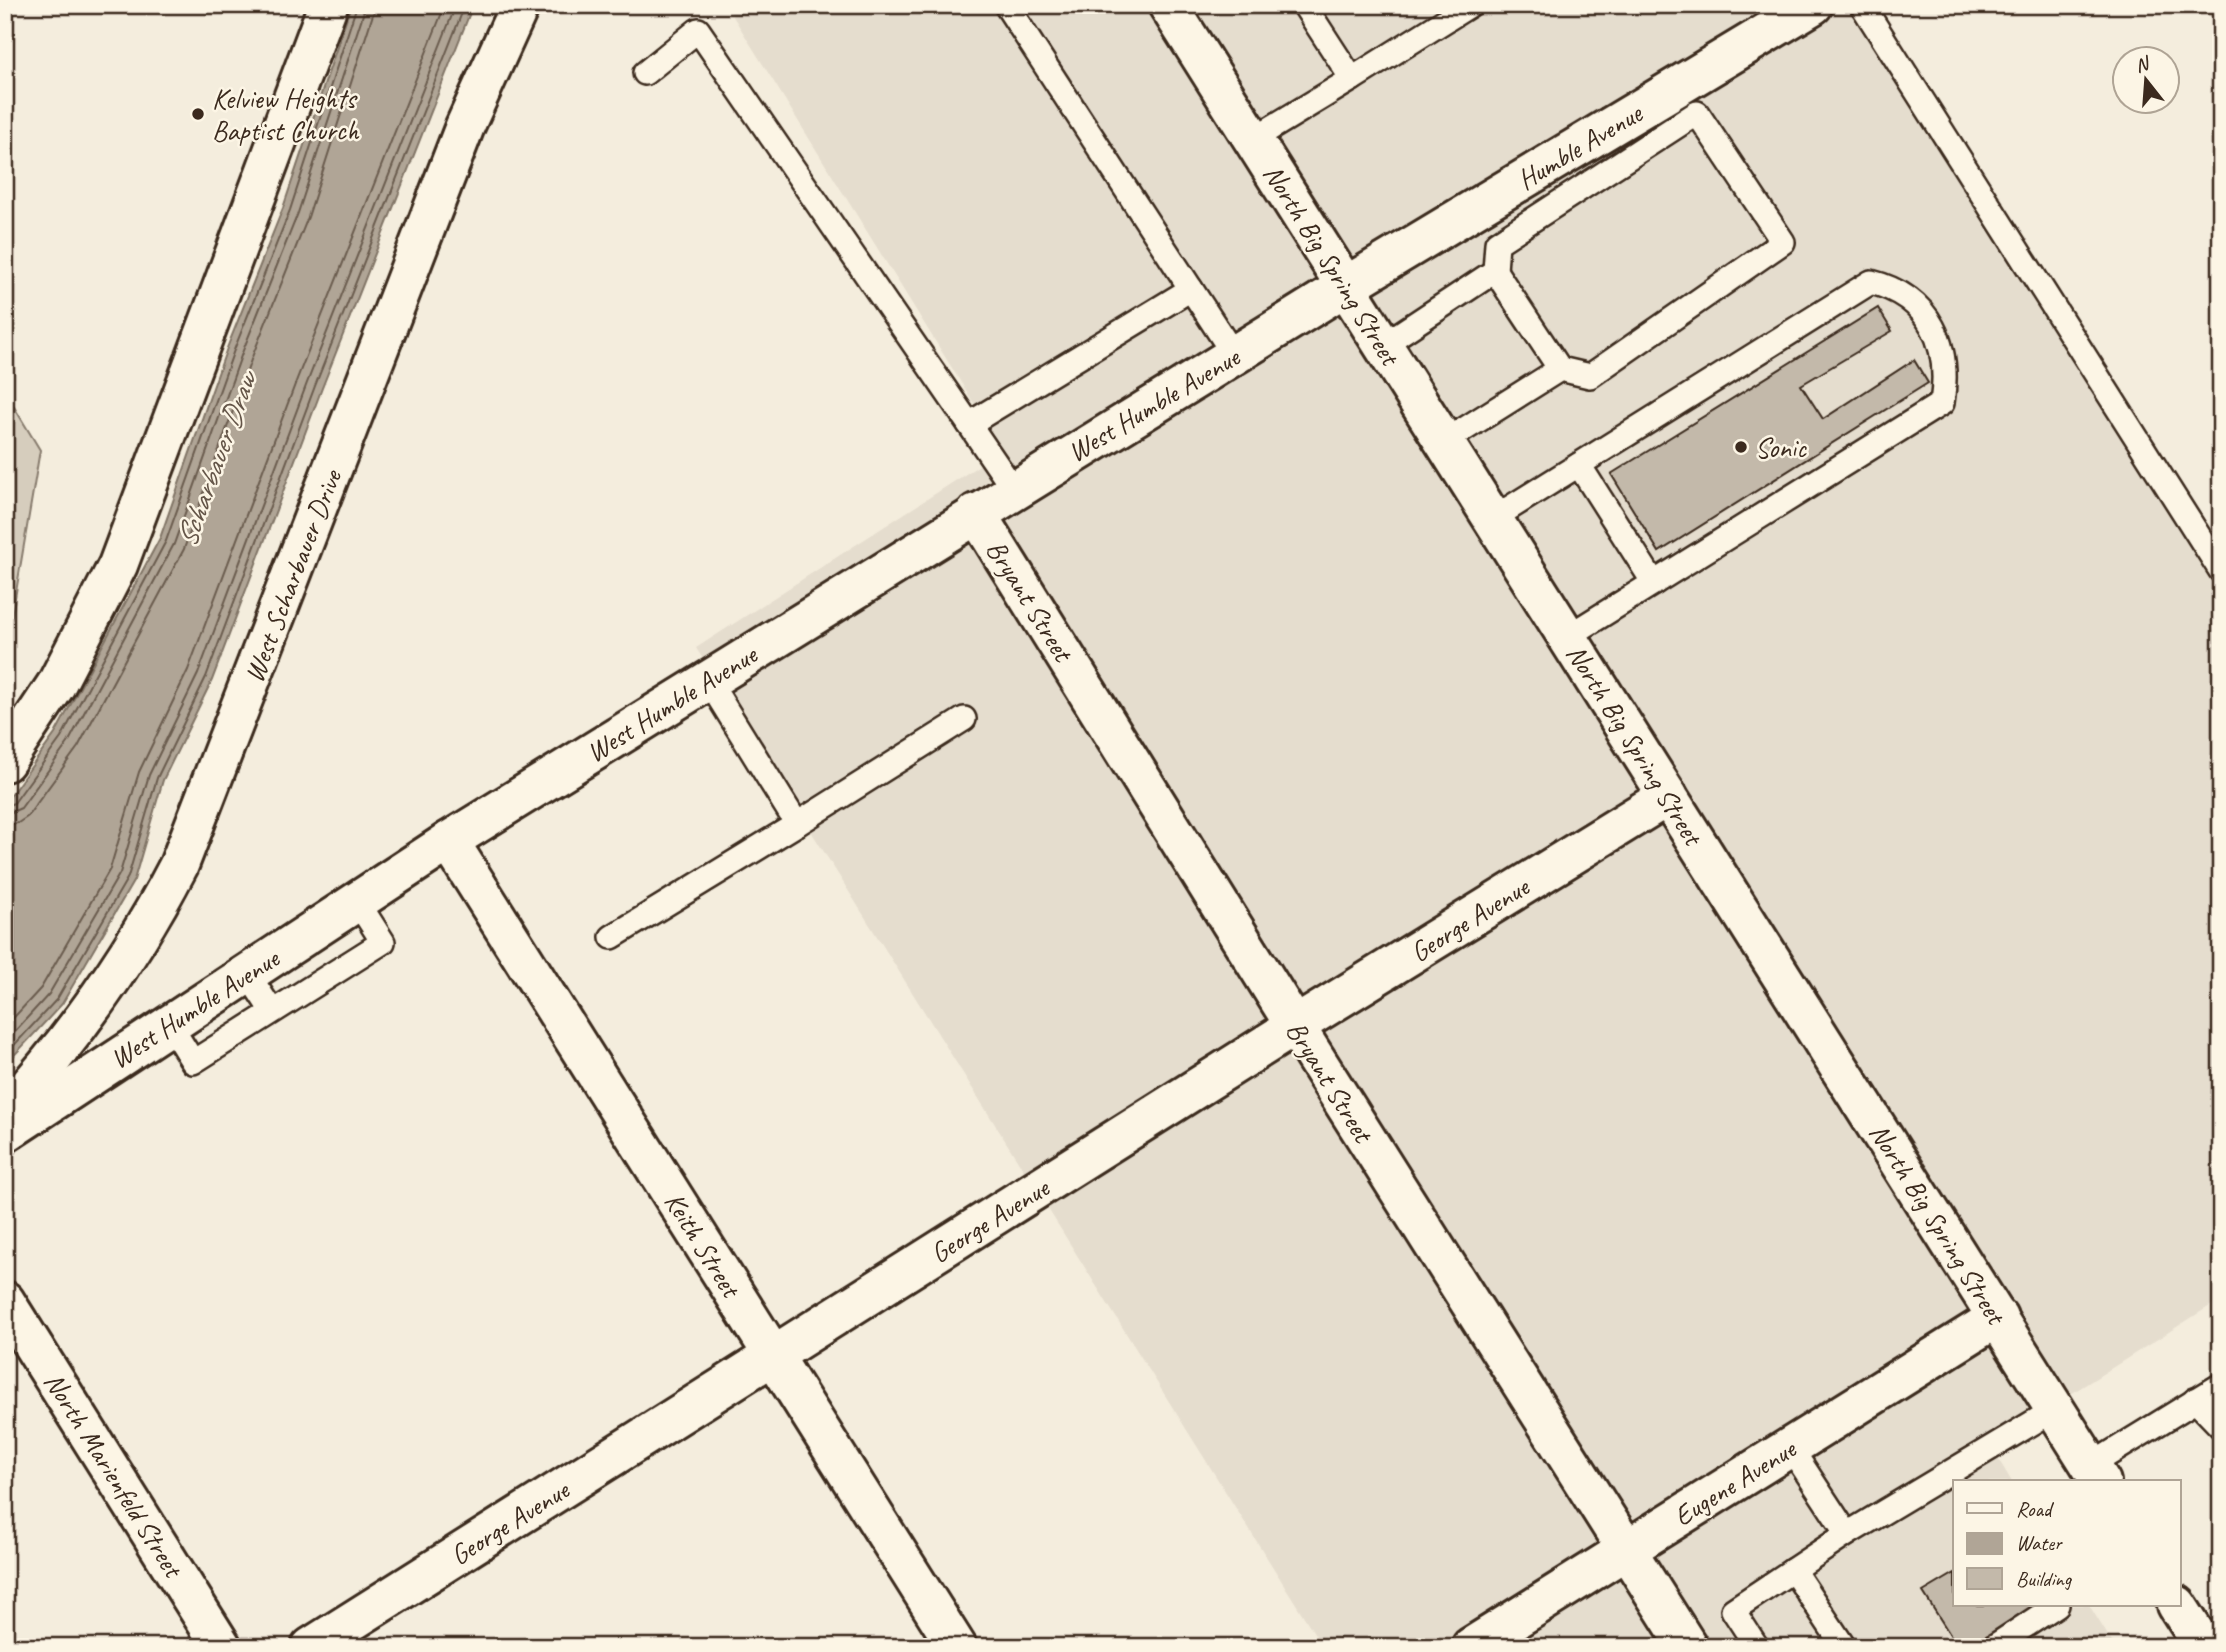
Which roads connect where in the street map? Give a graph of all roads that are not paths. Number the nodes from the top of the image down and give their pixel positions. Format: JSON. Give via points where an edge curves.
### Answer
{"nodes":[{"id":1,"x":328,"y":5,"type":"edge"},
{"id":2,"x":520,"y":5,"type":"edge"},
{"id":3,"x":1006,"y":5,"type":"edge"},
{"id":4,"x":1168,"y":5,"type":"edge"},
{"id":5,"x":1304,"y":5,"type":"edge"},
{"id":6,"x":1470,"y":5,"type":"edge"},
{"id":7,"x":1813,"y":5,"type":"edge"},
{"id":8,"x":1862,"y":5,"type":"edge"},
{"id":9,"x":645,"y":73,"type":"dead end"},
{"id":10,"x":1352,"y":79,"type":"junction"},
{"id":11,"x":1253,"y":139,"type":"junction"},
{"id":12,"x":1495,"y":271,"type":"junction"},
{"id":13,"x":1346,"y":286,"type":"junction"},
{"id":14,"x":1191,"y":289,"type":"junction"},
{"id":15,"x":1383,"y":345,"type":"junction"},
{"id":16,"x":1234,"y":355,"type":"junction"},
{"id":17,"x":1560,"y":369,"type":"junction"},
{"id":18,"x":969,"y":424,"type":"junction"},
{"id":19,"x":1444,"y":442,"type":"junction"},
{"id":20,"x":1579,"y":465,"type":"junction"},
{"id":21,"x":1014,"y":490,"type":"junction"},
{"id":22,"x":976,"y":513,"type":"junction"},
{"id":23,"x":1492,"y":519,"type":"junction"},
{"id":24,"x":2221,"y":571,"type":"edge"},
{"id":25,"x":1654,"y":583,"type":"junction"},
{"id":26,"x":1567,"y":637,"type":"junction"},
{"id":27,"x":708,"y":680,"type":"junction"},
{"id":28,"x":964,"y":719,"type":"dead end"},
{"id":29,"x":5,"y":762,"type":"edge"},
{"id":30,"x":1668,"y":796,"type":"junction"},
{"id":31,"x":797,"y":824,"type":"junction"},
{"id":32,"x":449,"y":841,"type":"junction"},
{"id":33,"x":357,"y":901,"type":"junction"},
{"id":34,"x":612,"y":937,"type":"dead end"},
{"id":35,"x":247,"y":973,"type":"junction"},
{"id":36,"x":272,"y":1011,"type":"junction"},
{"id":37,"x":170,"y":1024,"type":"junction"},
{"id":38,"x":1295,"y":1026,"type":"junction"},
{"id":39,"x":5,"y":1113,"type":"edge"},
{"id":40,"x":5,"y":1133,"type":"edge"},
{"id":41,"x":5,"y":1301,"type":"edge"},
{"id":42,"x":1997,"y":1317,"type":"junction"},
{"id":43,"x":773,"y":1356,"type":"junction"},
{"id":44,"x":2221,"y":1385,"type":"edge"},
{"id":45,"x":2195,"y":1401,"type":"junction"},
{"id":46,"x":2054,"y":1410,"type":"junction"},
{"id":47,"x":2221,"y":1427,"type":"edge"},
{"id":48,"x":1790,"y":1447,"type":"junction"},
{"id":49,"x":2096,"y":1474,"type":"edge"},
{"id":50,"x":1847,"y":1534,"type":"junction"},
{"id":51,"x":1625,"y":1549,"type":"junction"},
{"id":52,"x":1793,"y":1570,"type":"junction"},
{"id":53,"x":2055,"y":1606,"type":"edge"},
{"id":54,"x":2178,"y":1606,"type":"edge"},
{"id":55,"x":222,"y":1647,"type":"edge"},
{"id":56,"x":311,"y":1647,"type":"edge"},
{"id":57,"x":957,"y":1647,"type":"edge"},
{"id":58,"x":1471,"y":1647,"type":"edge"},
{"id":59,"x":1688,"y":1647,"type":"edge"},
{"id":60,"x":1757,"y":1647,"type":"edge"},
{"id":61,"x":1844,"y":1647,"type":"edge"},
{"id":62,"x":1993,"y":1647,"type":"edge"},
{"id":63,"x":2204,"y":1647,"type":"edge"}],
"edges":[{"from":1,"to":29,"type":"main road","via":[[118,565],[56,685]]},
{"from":2,"to":39,"type":"main road","name":"West Scharbauer Drive","via":[[465,126],[179,865],[150,922],[107,989]]},
{"from":3,"to":14,"type":"lane"},
{"from":4,"to":11,"type":"main road","name":"North Big Spring Street"},
{"from":5,"to":10,"type":"lane"},
{"from":6,"to":10,"type":"lane"},
{"from":7,"to":13,"type":"main road","name":"Humble Avenue"},
{"from":8,"to":24,"type":"lane"},
{"from":9,"to":18,"type":"lane","via":[[698,30]]},
{"from":10,"to":11,"type":"lane"},
{"from":11,"to":13,"type":"main road","name":"North Big Spring Street"},
{"from":12,"to":15,"type":"lane"},
{"from":12,"to":17,"type":"lane"},
{"from":12,"to":17,"type":"lane","via":[[1497,243],[1697,113],[1783,242],[1590,376]]},
{"from":13,"to":15,"type":"main road","name":"North Big Spring Street"},
{"from":13,"to":16,"type":"main road","name":"West Humble Avenue"},
{"from":14,"to":16,"type":"lane"},
{"from":14,"to":18,"type":"lane"},
{"from":15,"to":19,"type":"main road","name":"North Big Spring Street"},
{"from":16,"to":21,"type":"main road","name":"West Humble Avenue"},
{"from":17,"to":19,"type":"lane"},
{"from":18,"to":21,"type":"lane"},
{"from":19,"to":23,"type":"main road","name":"North Big Spring Street"},
{"from":20,"to":23,"type":"lane"},
{"from":20,"to":25,"type":"lane"},
{"from":20,"to":25,"type":"lane","via":[[1871,282],[1906,295],[1923,313],[1941,343],[1942,403]]},
{"from":21,"to":22,"type":"main road","name":"West Humble Avenue"},
{"from":22,"to":27,"type":"main road","name":"West Humble Avenue"},
{"from":22,"to":38,"type":"main road","name":"Bryant Street"},
{"from":23,"to":26,"type":"main road","name":"North Big Spring Street"},
{"from":25,"to":26,"type":"lane"},
{"from":26,"to":30,"type":"main road","name":"North Big Spring Street"},
{"from":27,"to":31,"type":"lane"},
{"from":27,"to":32,"type":"main road","name":"West Humble Avenue"},
{"from":28,"to":31,"type":"lane"},
{"from":30,"to":38,"type":"main road","name":"George Avenue"},
{"from":30,"to":42,"type":"main road","name":"North Big Spring Street"},
{"from":31,"to":34,"type":"lane"},
{"from":32,"to":33,"type":"main road","name":"West Humble Avenue"},
{"from":32,"to":43,"type":"main road","name":"Keith Street"},
{"from":33,"to":35,"type":"main road","name":"West Humble Avenue"},
{"from":33,"to":36,"type":"lane","via":[[383,942]]},
{"from":35,"to":36,"type":"lane"},
{"from":35,"to":37,"type":"main road","name":"West Humble Avenue"},
{"from":36,"to":37,"type":"lane","via":[[193,1062]]},
{"from":37,"to":40,"type":"main road","name":"West Humble Avenue"},
{"from":38,"to":43,"type":"main road","name":"George Avenue"},
{"from":38,"to":51,"type":"main road","name":"Bryant Street"},
{"from":41,"to":55,"type":"main road","name":"North Marienfeld Street"},
{"from":42,"to":46,"type":"main road","name":"North Big Spring Street"},
{"from":42,"to":48,"type":"main road","name":"Eugene Avenue"},
{"from":43,"to":56,"type":"main road","name":"George Avenue"},
{"from":43,"to":57,"type":"main road","name":"Keith Street"},
{"from":44,"to":45,"type":"lane"},
{"from":45,"to":47,"type":"lane"},
{"from":45,"to":49,"type":"lane"},
{"from":46,"to":49,"type":"main road","name":"North Big Spring Street"},
{"from":46,"to":50,"type":"lane"},
{"from":48,"to":50,"type":"lane"},
{"from":48,"to":51,"type":"main road","name":"Eugene Avenue"},
{"from":50,"to":52,"type":"lane"},
{"from":51,"to":58,"type":"main road","name":"Eugene Avenue"},
{"from":51,"to":59,"type":"main road","name":"Bryant Street"},
{"from":52,"to":60,"type":"lane","via":[[1733,1610]]},
{"from":52,"to":61,"type":"lane"},
{"from":53,"to":62,"type":"lane"},
{"from":54,"to":63,"type":"main road"}]}
